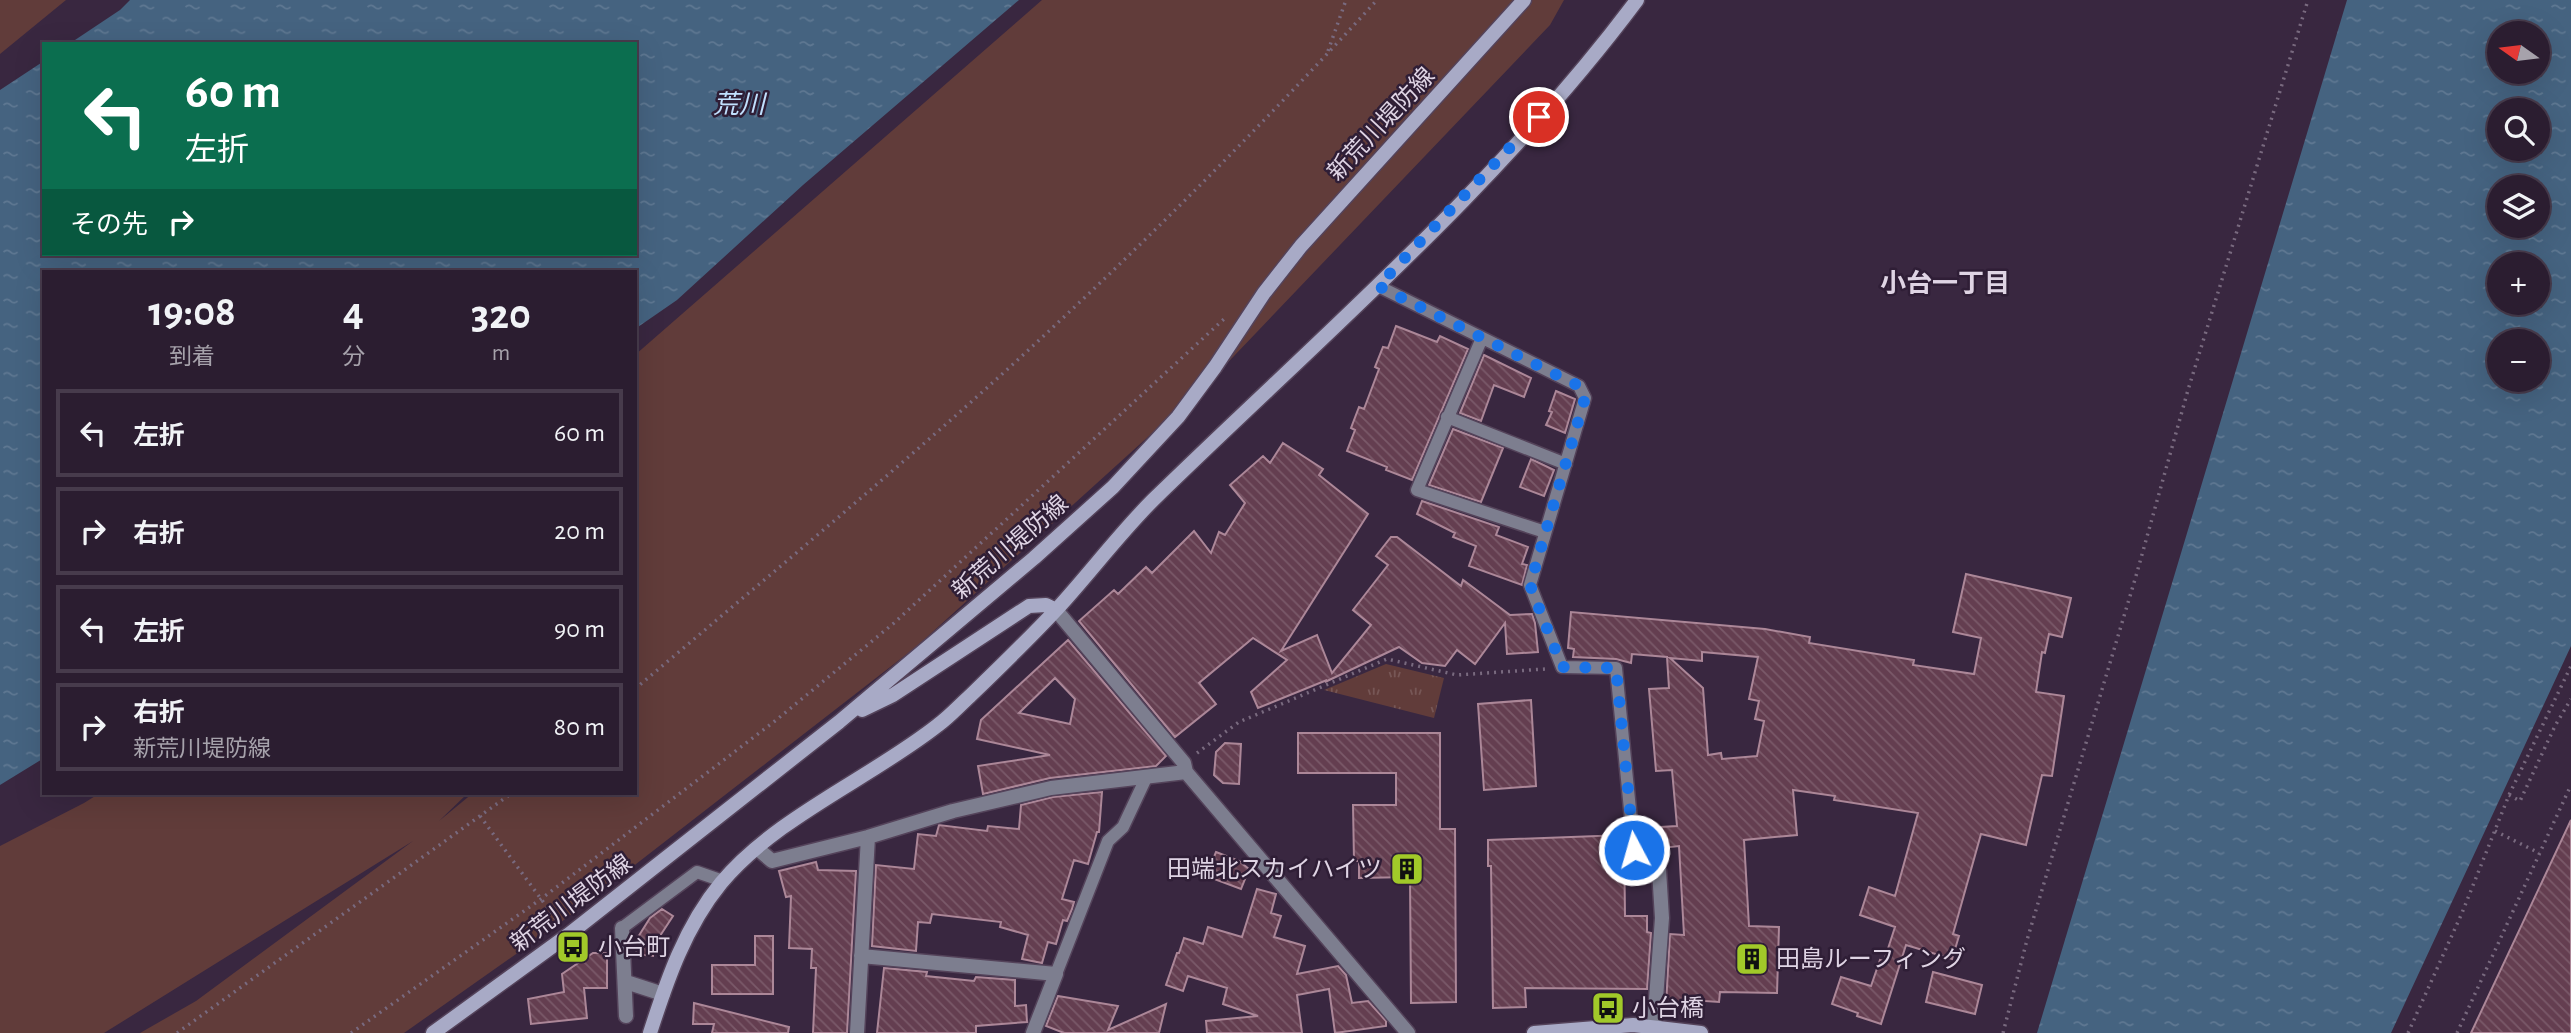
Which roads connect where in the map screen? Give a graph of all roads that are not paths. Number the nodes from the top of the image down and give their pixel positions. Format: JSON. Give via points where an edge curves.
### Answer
{"nodes":[{"id":1,"x":1524,"y":0,"type":"edge"},
{"id":2,"x":1637,"y":0,"type":"edge"},
{"id":3,"x":1378,"y":286,"type":"junction"},
{"id":4,"x":1482,"y":338,"type":"junction"},
{"id":5,"x":1447,"y":417,"type":"junction"},
{"id":6,"x":1566,"y":464,"type":"junction"},
{"id":7,"x":1545,"y":532,"type":"junction"},
{"id":8,"x":1056,"y":610,"type":"junction"},
{"id":9,"x":839,"y":722,"type":"junction"},
{"id":10,"x":1185,"y":768,"type":"junction"},
{"id":11,"x":1146,"y":778,"type":"junction"},
{"id":12,"x":868,"y":837,"type":"junction"},
{"id":13,"x":758,"y":849,"type":"junction"},
{"id":14,"x":1634,"y":850,"type":"joint"},
{"id":15,"x":723,"y":881,"type":"junction"},
{"id":16,"x":622,"y":928,"type":"joint"},
{"id":17,"x":861,"y":956,"type":"junction"},
{"id":18,"x":1056,"y":975,"type":"junction"},
{"id":19,"x":626,"y":982,"type":"junction"},
{"id":20,"x":663,"y":994,"type":"junction"},
{"id":21,"x":626,"y":1016,"type":"dead end"},
{"id":22,"x":1654,"y":1026,"type":"junction"},
{"id":23,"x":432,"y":1033,"type":"edge"},
{"id":24,"x":650,"y":1033,"type":"edge"},
{"id":25,"x":857,"y":1033,"type":"edge"},
{"id":26,"x":1033,"y":1033,"type":"edge"},
{"id":27,"x":1408,"y":1033,"type":"edge"},
{"id":28,"x":1534,"y":1033,"type":"edge"},
{"id":29,"x":1701,"y":1033,"type":"edge"}],
"edges":[{"from":1,"to":9,"type":"main road","name":"新荒川堤防線","via":[[1301,246],[1198,392],[1135,465],[1034,558]]},
{"from":2,"to":3,"type":"main road","via":[[1523,136]]},
{"from":3,"to":4,"type":"lane"},
{"from":3,"to":8,"type":"main road","via":[[1130,523]]},
{"from":4,"to":5,"type":"lane"},
{"from":4,"to":6,"type":"lane","via":[[1579,386],[1585,398]]},
{"from":5,"to":6,"type":"lane"},
{"from":5,"to":7,"type":"lane","via":[[1417,490]]},
{"from":6,"to":7,"type":"lane"},
{"from":7,"to":14,"type":"lane","via":[[1530,585],[1562,667],[1616,668]]},
{"from":8,"to":9,"type":"main road","via":[[1029,606],[893,695]]},
{"from":8,"to":10,"type":"street"},
{"from":8,"to":13,"type":"main road","via":[[938,725],[788,824]]},
{"from":9,"to":23,"type":"main road","name":"新荒川堤防線","via":[[568,935]]},
{"from":10,"to":11,"type":"street"},
{"from":10,"to":27,"type":"street"},
{"from":11,"to":12,"type":"street","via":[[1051,788]]},
{"from":11,"to":18,"type":"lane","via":[[1123,827],[1108,841]]},
{"from":12,"to":13,"type":"street","via":[[772,861]]},
{"from":12,"to":17,"type":"street"},
{"from":13,"to":15,"type":"main road"},
{"from":14,"to":22,"type":"street","via":[[1636,868],[1659,870],[1662,918]]},
{"from":15,"to":16,"type":"lane","via":[[697,872]]},
{"from":15,"to":20,"type":"main road","via":[[684,942]]},
{"from":16,"to":19,"type":"street"},
{"from":17,"to":18,"type":"street"},
{"from":17,"to":25,"type":"street"},
{"from":18,"to":26,"type":"street"},
{"from":19,"to":20,"type":"street"},
{"from":19,"to":21,"type":"street"},
{"from":20,"to":24,"type":"main road"},
{"from":22,"to":28,"type":"main road"},
{"from":22,"to":29,"type":"main road"}]}
